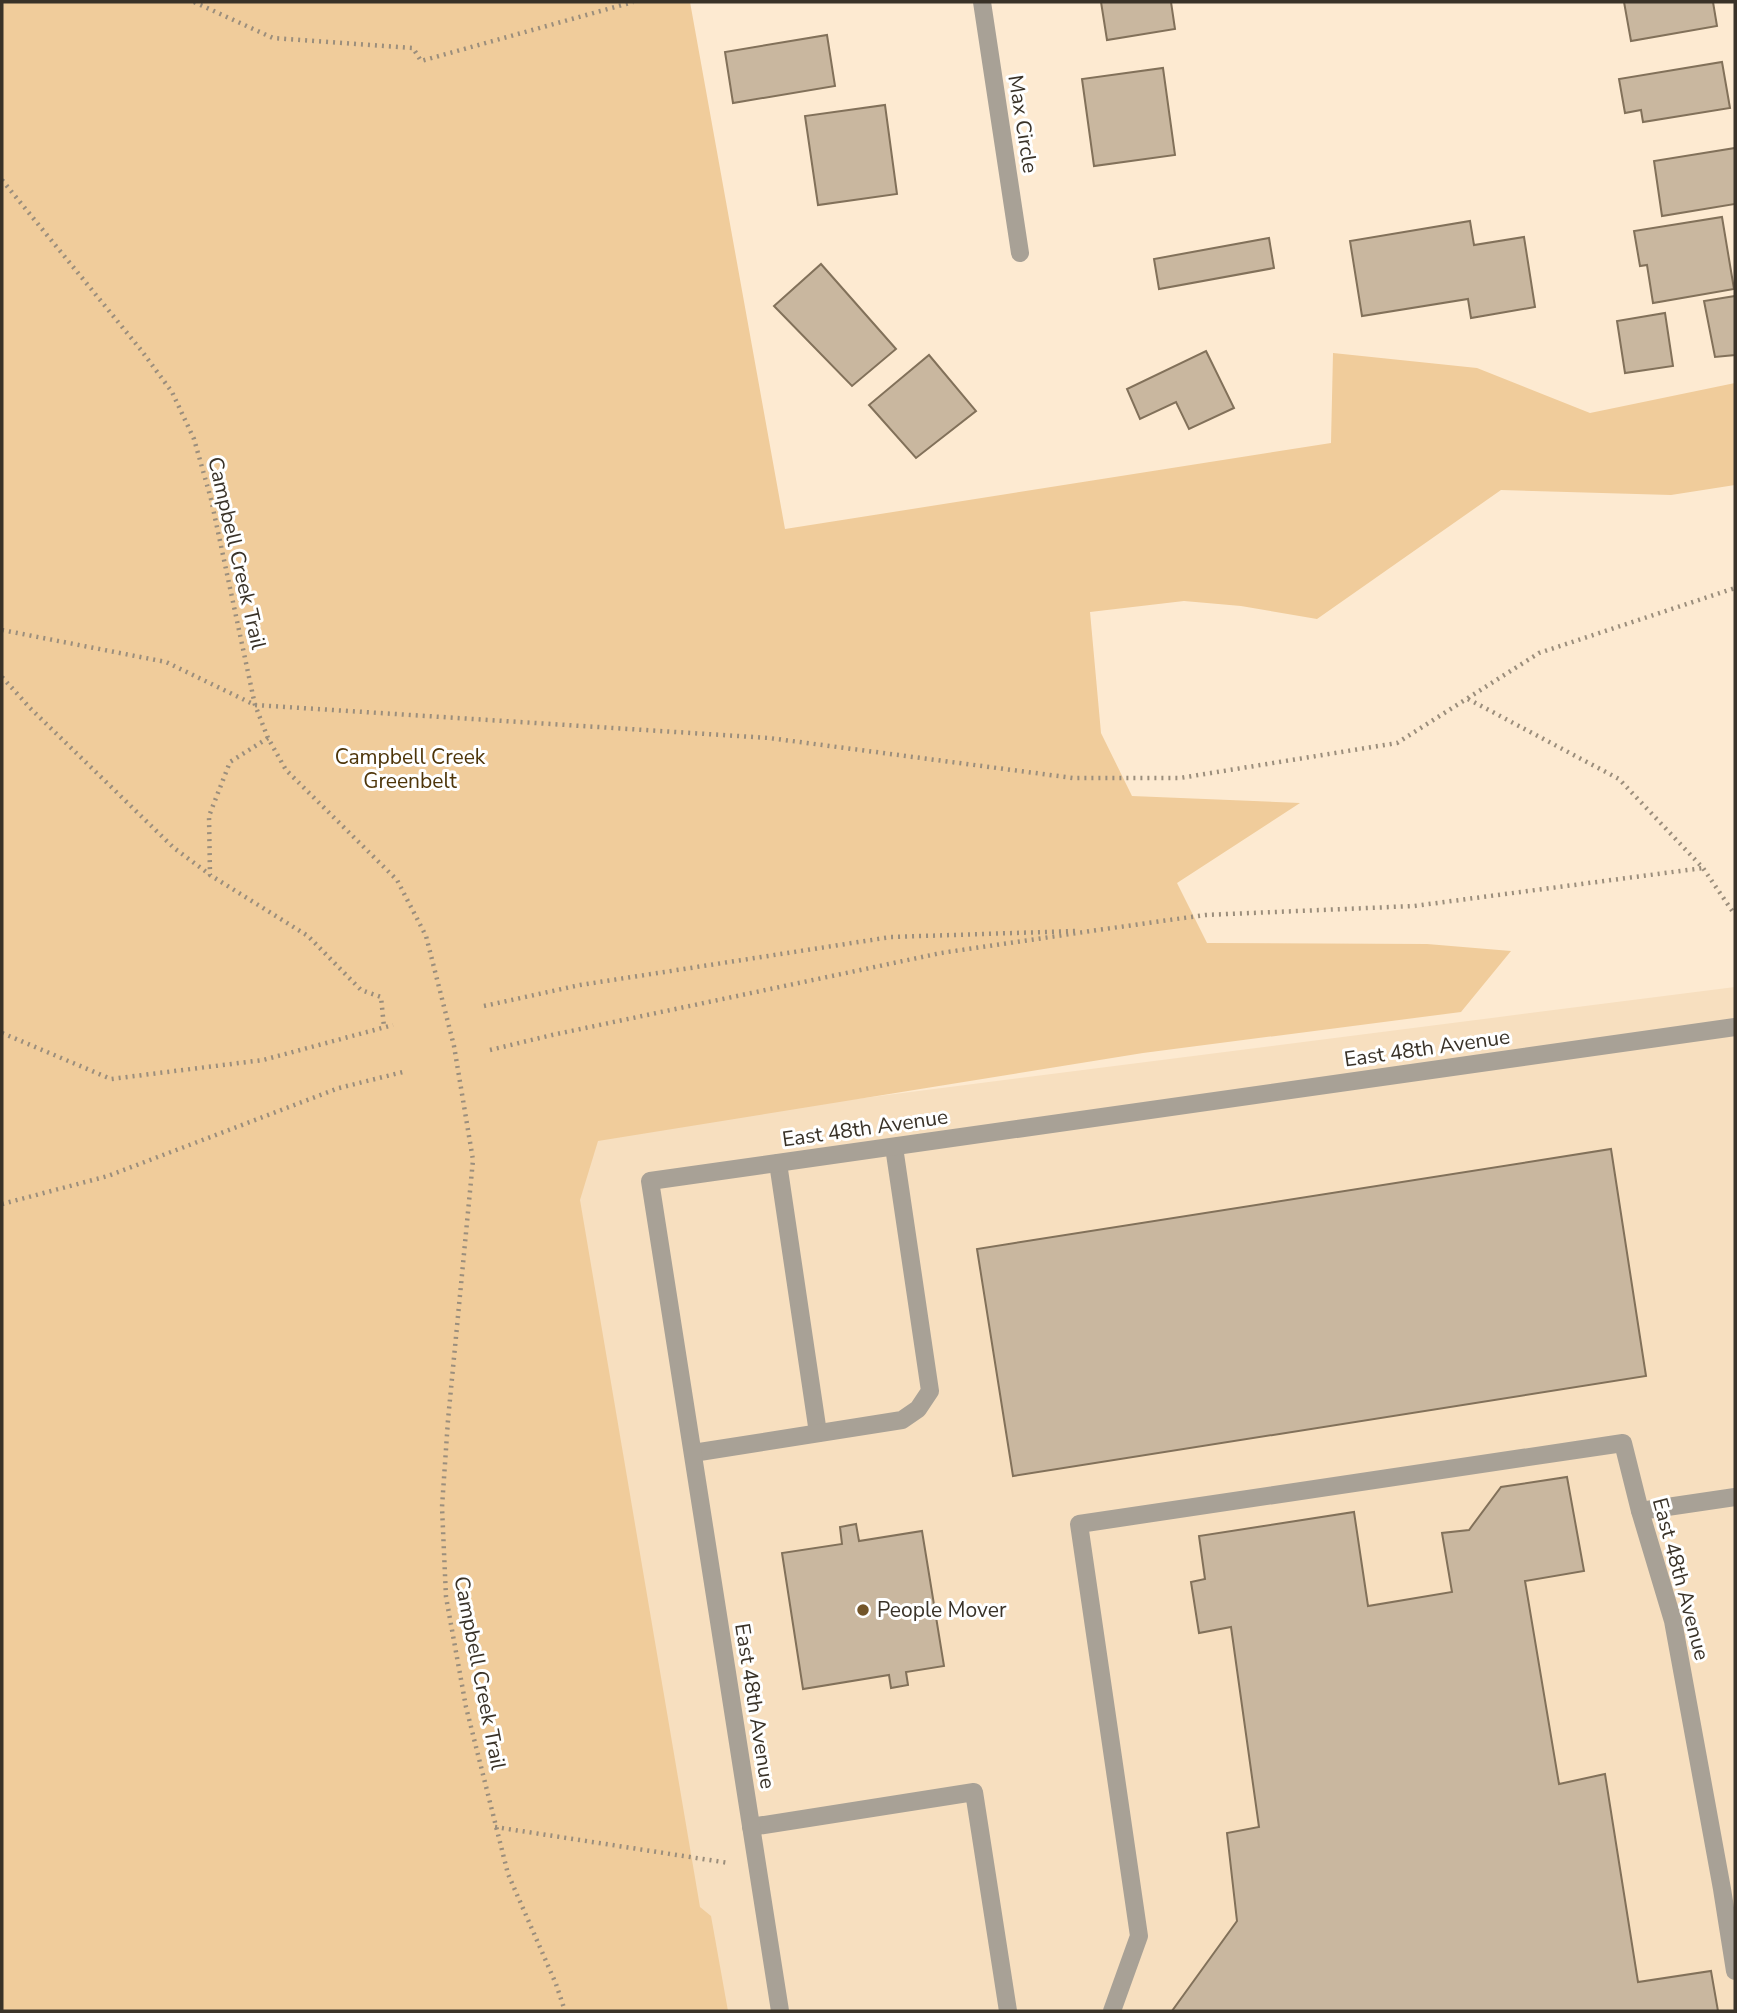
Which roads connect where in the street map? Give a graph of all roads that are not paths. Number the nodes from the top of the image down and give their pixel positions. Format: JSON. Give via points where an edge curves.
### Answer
{"nodes":[{"id":1,"x":982,"y":2,"type":"edge"},
{"id":2,"x":1020,"y":253,"type":"dead end"},
{"id":3,"x":1735,"y":1027,"type":"edge"},
{"id":4,"x":894,"y":1147,"type":"junction"},
{"id":5,"x":778,"y":1163,"type":"junction"},
{"id":6,"x":818,"y":1433,"type":"junction"},
{"id":7,"x":693,"y":1453,"type":"junction"},
{"id":8,"x":1735,"y":1497,"type":"edge"},
{"id":9,"x":1640,"y":1511,"type":"junction"},
{"id":10,"x":751,"y":1827,"type":"junction"},
{"id":11,"x":1735,"y":1971,"type":"edge"},
{"id":12,"x":780,"y":2011,"type":"edge"},
{"id":13,"x":1007,"y":2011,"type":"edge"},
{"id":14,"x":1112,"y":2011,"type":"edge"}],
"edges":[{"from":1,"to":2,"type":"street","name":"Max Circle"},
{"from":3,"to":4,"type":"street","name":"East 48th Avenue"},
{"from":4,"to":5,"type":"street","name":"East 48th Avenue"},
{"from":4,"to":6,"type":"street","via":[[930,1391],[918,1409],[902,1420]]},
{"from":5,"to":6,"type":"street"},
{"from":5,"to":7,"type":"street","name":"East 48th Avenue","via":[[650,1181]]},
{"from":6,"to":7,"type":"street"},
{"from":7,"to":10,"type":"street","name":"East 48th Avenue"},
{"from":8,"to":9,"type":"street"},
{"from":9,"to":11,"type":"street","name":"East 48th Avenue","via":[[1673,1621]]},
{"from":9,"to":14,"type":"street","name":"East 48th Avenue","via":[[1623,1443],[1079,1524],[1139,1936]]},
{"from":10,"to":12,"type":"street","name":"East 48th Avenue"},
{"from":10,"to":13,"type":"street","via":[[974,1792]]}]}
